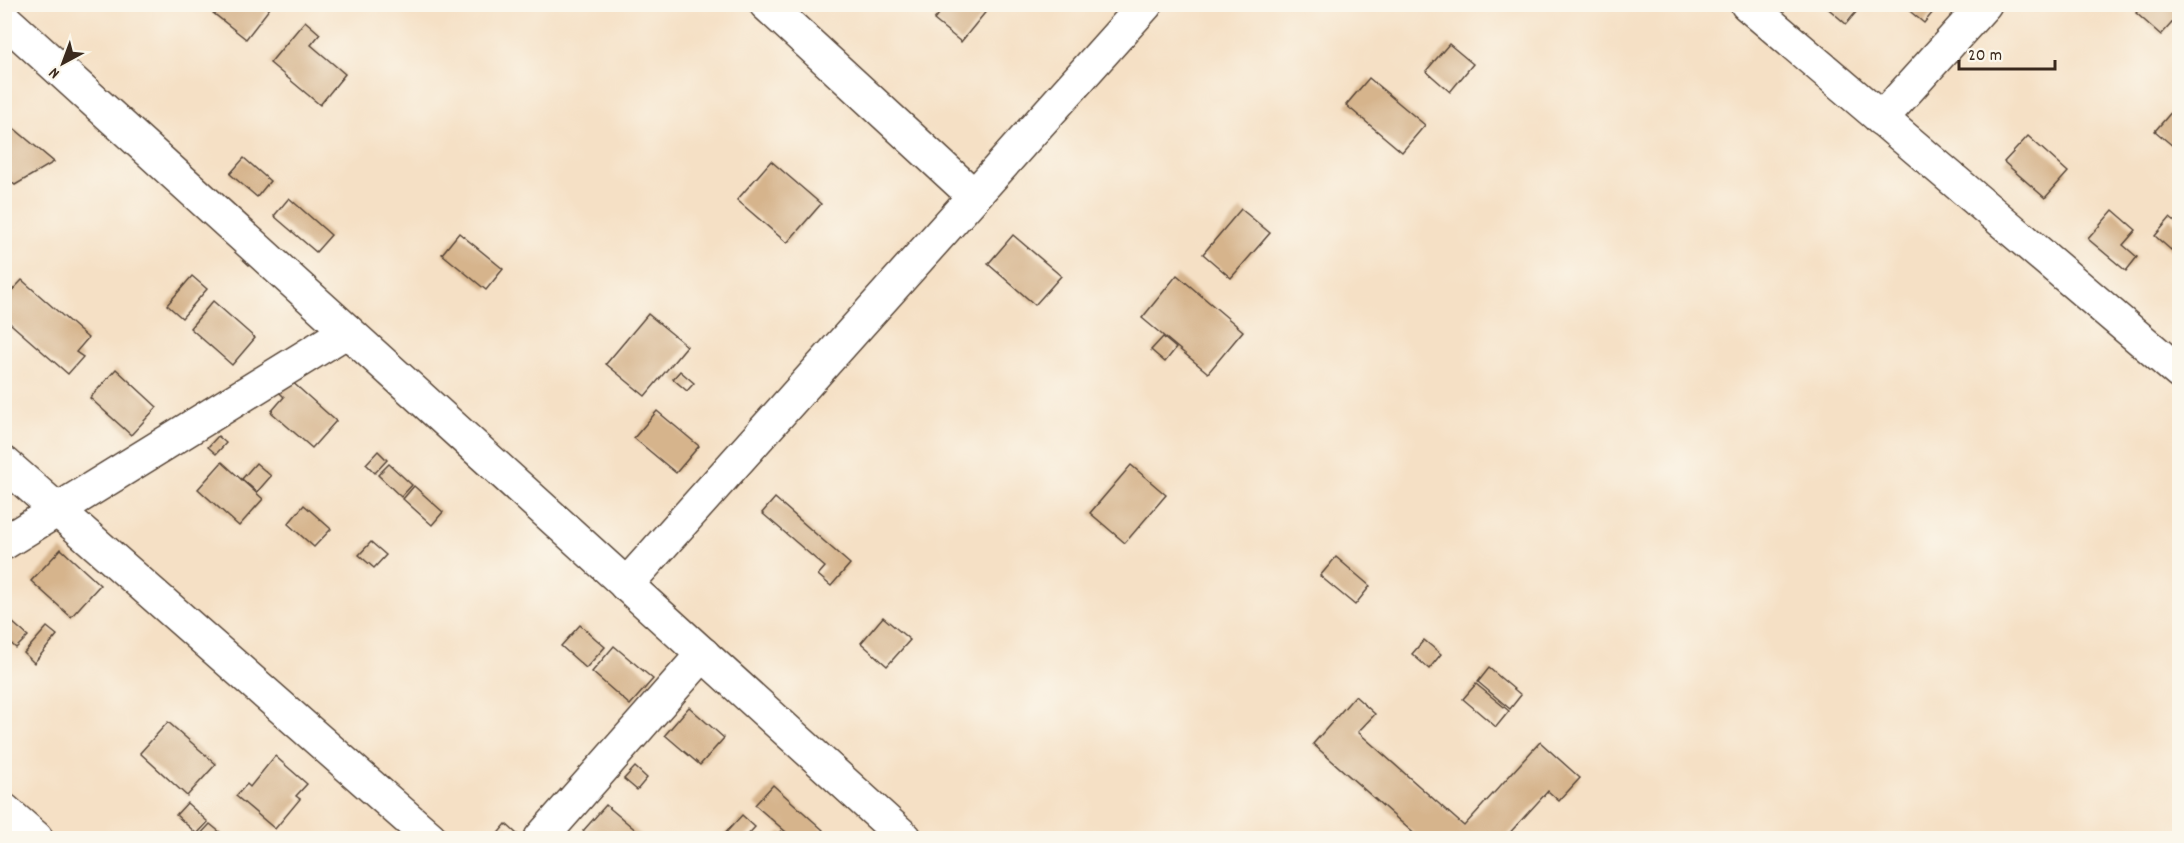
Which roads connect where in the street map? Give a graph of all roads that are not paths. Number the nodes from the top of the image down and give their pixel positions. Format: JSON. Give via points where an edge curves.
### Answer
{"nodes":[{"id":1,"x":765,"y":4,"type":"edge"},
{"id":2,"x":1146,"y":4,"type":"edge"},
{"id":3,"x":1747,"y":4,"type":"edge"},
{"id":4,"x":1984,"y":4,"type":"edge"},
{"id":5,"x":4,"y":20,"type":"edge"},
{"id":6,"x":1881,"y":119,"type":"junction"},
{"id":7,"x":974,"y":196,"type":"junction"},
{"id":8,"x":347,"y":331,"type":"junction"},
{"id":9,"x":2180,"y":373,"type":"edge"},
{"id":10,"x":4,"y":463,"type":"edge"},
{"id":11,"x":58,"y":509,"type":"junction"},
{"id":12,"x":4,"y":543,"type":"edge"},
{"id":13,"x":626,"y":585,"type":"junction"},
{"id":14,"x":703,"y":654,"type":"junction"},
{"id":15,"x":4,"y":810,"type":"edge"},
{"id":16,"x":36,"y":838,"type":"edge"},
{"id":17,"x":430,"y":838,"type":"edge"},
{"id":18,"x":541,"y":838,"type":"edge"},
{"id":19,"x":905,"y":838,"type":"edge"}],
"edges":[{"from":1,"to":7,"type":"street"},
{"from":2,"to":7,"type":"street"},
{"from":3,"to":6,"type":"street"},
{"from":4,"to":6,"type":"street"},
{"from":5,"to":8,"type":"street"},
{"from":6,"to":9,"type":"street"},
{"from":7,"to":13,"type":"street"},
{"from":8,"to":11,"type":"street"},
{"from":8,"to":13,"type":"street"},
{"from":10,"to":11,"type":"street"},
{"from":11,"to":12,"type":"street"},
{"from":11,"to":17,"type":"street"},
{"from":13,"to":14,"type":"street"},
{"from":14,"to":18,"type":"street"},
{"from":14,"to":19,"type":"street"},
{"from":15,"to":16,"type":"street"}]}
